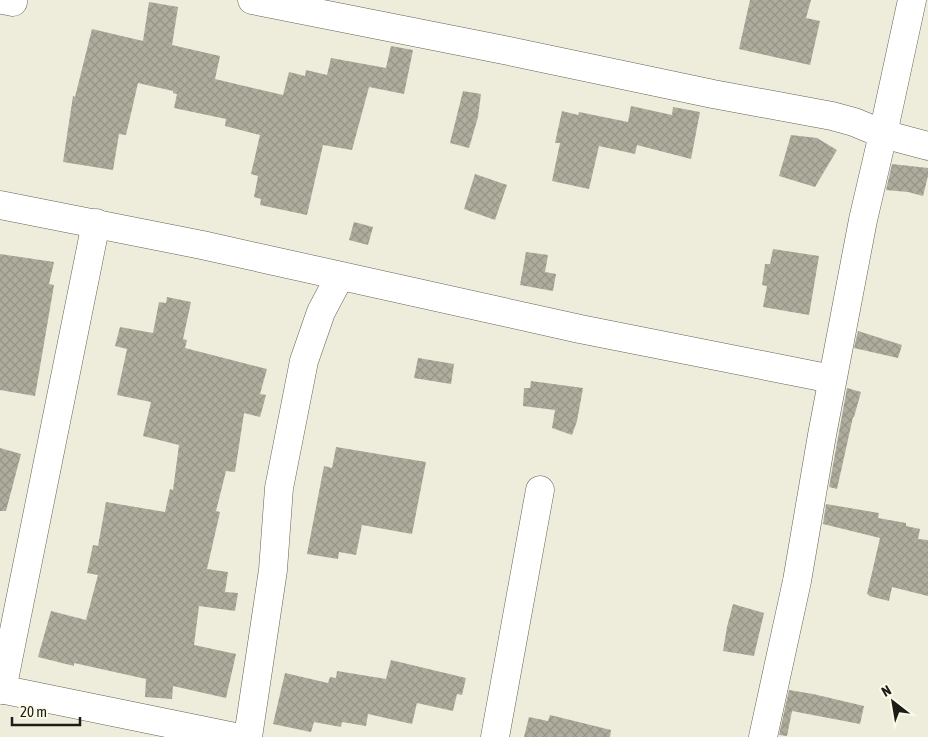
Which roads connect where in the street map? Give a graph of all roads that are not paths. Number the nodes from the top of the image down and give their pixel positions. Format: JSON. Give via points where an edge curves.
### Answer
{"nodes":[{"id":1,"x":252,"y":0,"type":"edge"},
{"id":2,"x":912,"y":0,"type":"edge"},
{"id":3,"x":883,"y":134,"type":"junction"},
{"id":4,"x":928,"y":146,"type":"edge"},
{"id":5,"x":0,"y":205,"type":"edge"},
{"id":6,"x":96,"y":223,"type":"junction"},
{"id":7,"x":340,"y":276,"type":"junction"},
{"id":8,"x":832,"y":379,"type":"junction"},
{"id":9,"x":540,"y":490,"type":"dead end"},
{"id":10,"x":1,"y":690,"type":"edge"},
{"id":11,"x":235,"y":737,"type":"edge"},
{"id":12,"x":248,"y":737,"type":"edge"},
{"id":13,"x":495,"y":737,"type":"edge"},
{"id":14,"x":763,"y":737,"type":"edge"}],
"edges":[{"from":1,"to":3,"type":"street","via":[[832,116]]},
{"from":2,"to":3,"type":"street"},
{"from":3,"to":4,"type":"street"},
{"from":3,"to":8,"type":"street"},
{"from":5,"to":6,"type":"street"},
{"from":6,"to":7,"type":"street"},
{"from":6,"to":10,"type":"street"},
{"from":7,"to":8,"type":"street","via":[[580,329]]},
{"from":7,"to":12,"type":"street","via":[[321,312],[304,361],[280,488],[273,570]]},
{"from":8,"to":14,"type":"street","via":[[797,581]]},
{"from":9,"to":13,"type":"street"},
{"from":10,"to":11,"type":"street"}]}
